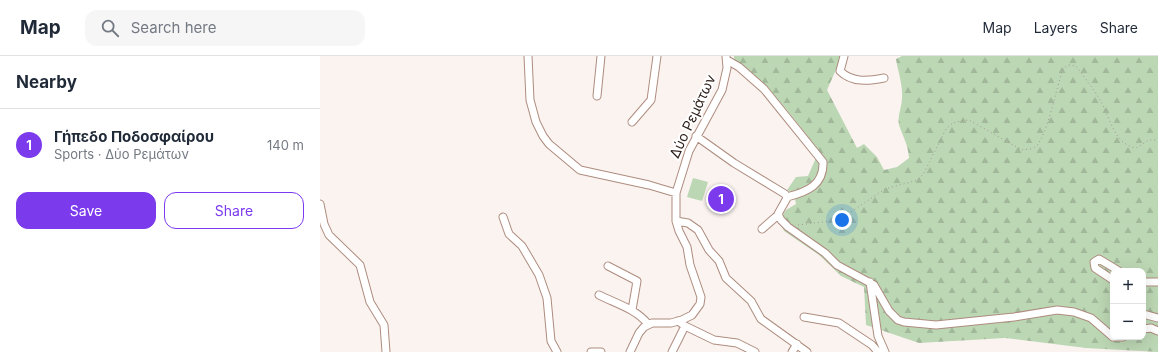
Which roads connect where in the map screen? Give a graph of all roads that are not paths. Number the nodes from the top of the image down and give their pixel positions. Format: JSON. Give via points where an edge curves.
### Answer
{"nodes":[{"id":1,"x":528,"y":56,"type":"edge"},
{"id":2,"x":601,"y":56,"type":"edge"},
{"id":3,"x":657,"y":56,"type":"edge"},
{"id":4,"x":844,"y":56,"type":"edge"},
{"id":5,"x":727,"y":58,"type":"edge"},
{"id":6,"x":884,"y":78,"type":"dead end"},
{"id":7,"x":597,"y":96,"type":"dead end"},
{"id":8,"x":632,"y":122,"type":"dead end"},
{"id":9,"x":696,"y":136,"type":"junction"},
{"id":10,"x":676,"y":194,"type":"junction"},
{"id":11,"x":787,"y":197,"type":"junction"},
{"id":12,"x":320,"y":204,"type":"edge"},
{"id":13,"x":778,"y":215,"type":"junction"},
{"id":14,"x":503,"y":217,"type":"dead end"},
{"id":15,"x":676,"y":221,"type":"junction"},
{"id":16,"x":762,"y":229,"type":"dead end"},
{"id":17,"x":608,"y":266,"type":"dead end"},
{"id":18,"x":1114,"y":268,"type":"edge"},
{"id":19,"x":1110,"y":278,"type":"edge"},
{"id":20,"x":870,"y":282,"type":"junction"},
{"id":21,"x":1146,"y":282,"type":"edge"},
{"id":22,"x":1158,"y":282,"type":"edge"},
{"id":23,"x":599,"y":295,"type":"dead end"},
{"id":24,"x":632,"y":310,"type":"junction"},
{"id":25,"x":1146,"y":315,"type":"edge"},
{"id":26,"x":804,"y":318,"type":"dead end"},
{"id":27,"x":1158,"y":318,"type":"edge"},
{"id":28,"x":678,"y":321,"type":"junction"},
{"id":29,"x":648,"y":324,"type":"junction"},
{"id":30,"x":684,"y":326,"type":"junction"},
{"id":31,"x":1146,"y":329,"type":"edge"},
{"id":32,"x":1158,"y":331,"type":"edge"},
{"id":33,"x":1110,"y":335,"type":"edge"},
{"id":34,"x":797,"y":344,"type":"junction"},
{"id":35,"x":386,"y":352,"type":"edge"},
{"id":36,"x":557,"y":352,"type":"edge"},
{"id":37,"x":590,"y":352,"type":"edge"},
{"id":38,"x":601,"y":352,"type":"edge"},
{"id":39,"x":630,"y":352,"type":"edge"},
{"id":40,"x":672,"y":352,"type":"edge"},
{"id":41,"x":755,"y":352,"type":"edge"},
{"id":42,"x":792,"y":352,"type":"edge"},
{"id":43,"x":807,"y":352,"type":"edge"},
{"id":44,"x":878,"y":352,"type":"edge"},
{"id":45,"x":886,"y":352,"type":"edge"}],
"edges":[{"from":1,"to":10,"type":"street","via":[[530,100],[542,136],[549,144],[580,170],[649,184]]},
{"from":2,"to":7,"type":"street"},
{"from":3,"to":8,"type":"street","via":[[650,100]]},
{"from":4,"to":6,"type":"street","via":[[840,71],[845,74],[862,81]]},
{"from":5,"to":9,"type":"street","name":"Δύο Ρεμάτων","via":[[722,90]]},
{"from":5,"to":11,"type":"street","via":[[764,89],[823,162],[824,170],[817,184],[806,191]]},
{"from":9,"to":10,"type":"street","name":"Δύο Ρεμάτων","via":[[684,162]]},
{"from":9,"to":11,"type":"street"},
{"from":10,"to":15,"type":"street","name":"Δύο Ρεμάτων"},
{"from":11,"to":13,"type":"street"},
{"from":12,"to":35,"type":"street","via":[[329,235],[360,265],[370,302],[384,325]]},
{"from":13,"to":16,"type":"street"},
{"from":13,"to":20,"type":"street","via":[[788,227],[844,270]]},
{"from":14,"to":36,"type":"street","via":[[509,234],[522,246],[539,275],[547,298],[551,341]]},
{"from":15,"to":28,"type":"street","name":"Δύο Ρεμάτων","via":[[687,247],[701,299],[695,312],[688,318]]},
{"from":15,"to":34,"type":"street","via":[[685,221],[694,227],[719,261],[726,278],[751,300],[761,320]]},
{"from":17,"to":24,"type":"street","via":[[637,281]]},
{"from":18,"to":19,"type":"street","via":[[1099,259],[1094,262],[1095,268]]},
{"from":20,"to":33,"type":"street","via":[[876,288],[888,312],[904,322],[936,325],[1057,310],[1074,312],[1090,318]]},
{"from":20,"to":45,"type":"street","via":[[878,336]]},
{"from":21,"to":22,"type":"street"},
{"from":23,"to":24,"type":"street"},
{"from":24,"to":29,"type":"street"},
{"from":25,"to":27,"type":"street"},
{"from":26,"to":44,"type":"street","via":[[839,323],[872,345]]},
{"from":28,"to":29,"type":"street","name":"Δύο Ρεμάτων"},
{"from":28,"to":30,"type":"street"},
{"from":29,"to":39,"type":"street","via":[[639,333]]},
{"from":30,"to":40,"type":"street"},
{"from":30,"to":41,"type":"street","via":[[714,340],[736,343]]},
{"from":31,"to":32,"type":"street"},
{"from":34,"to":42,"type":"street"},
{"from":34,"to":43,"type":"street"},
{"from":37,"to":38,"type":"street"}]}
